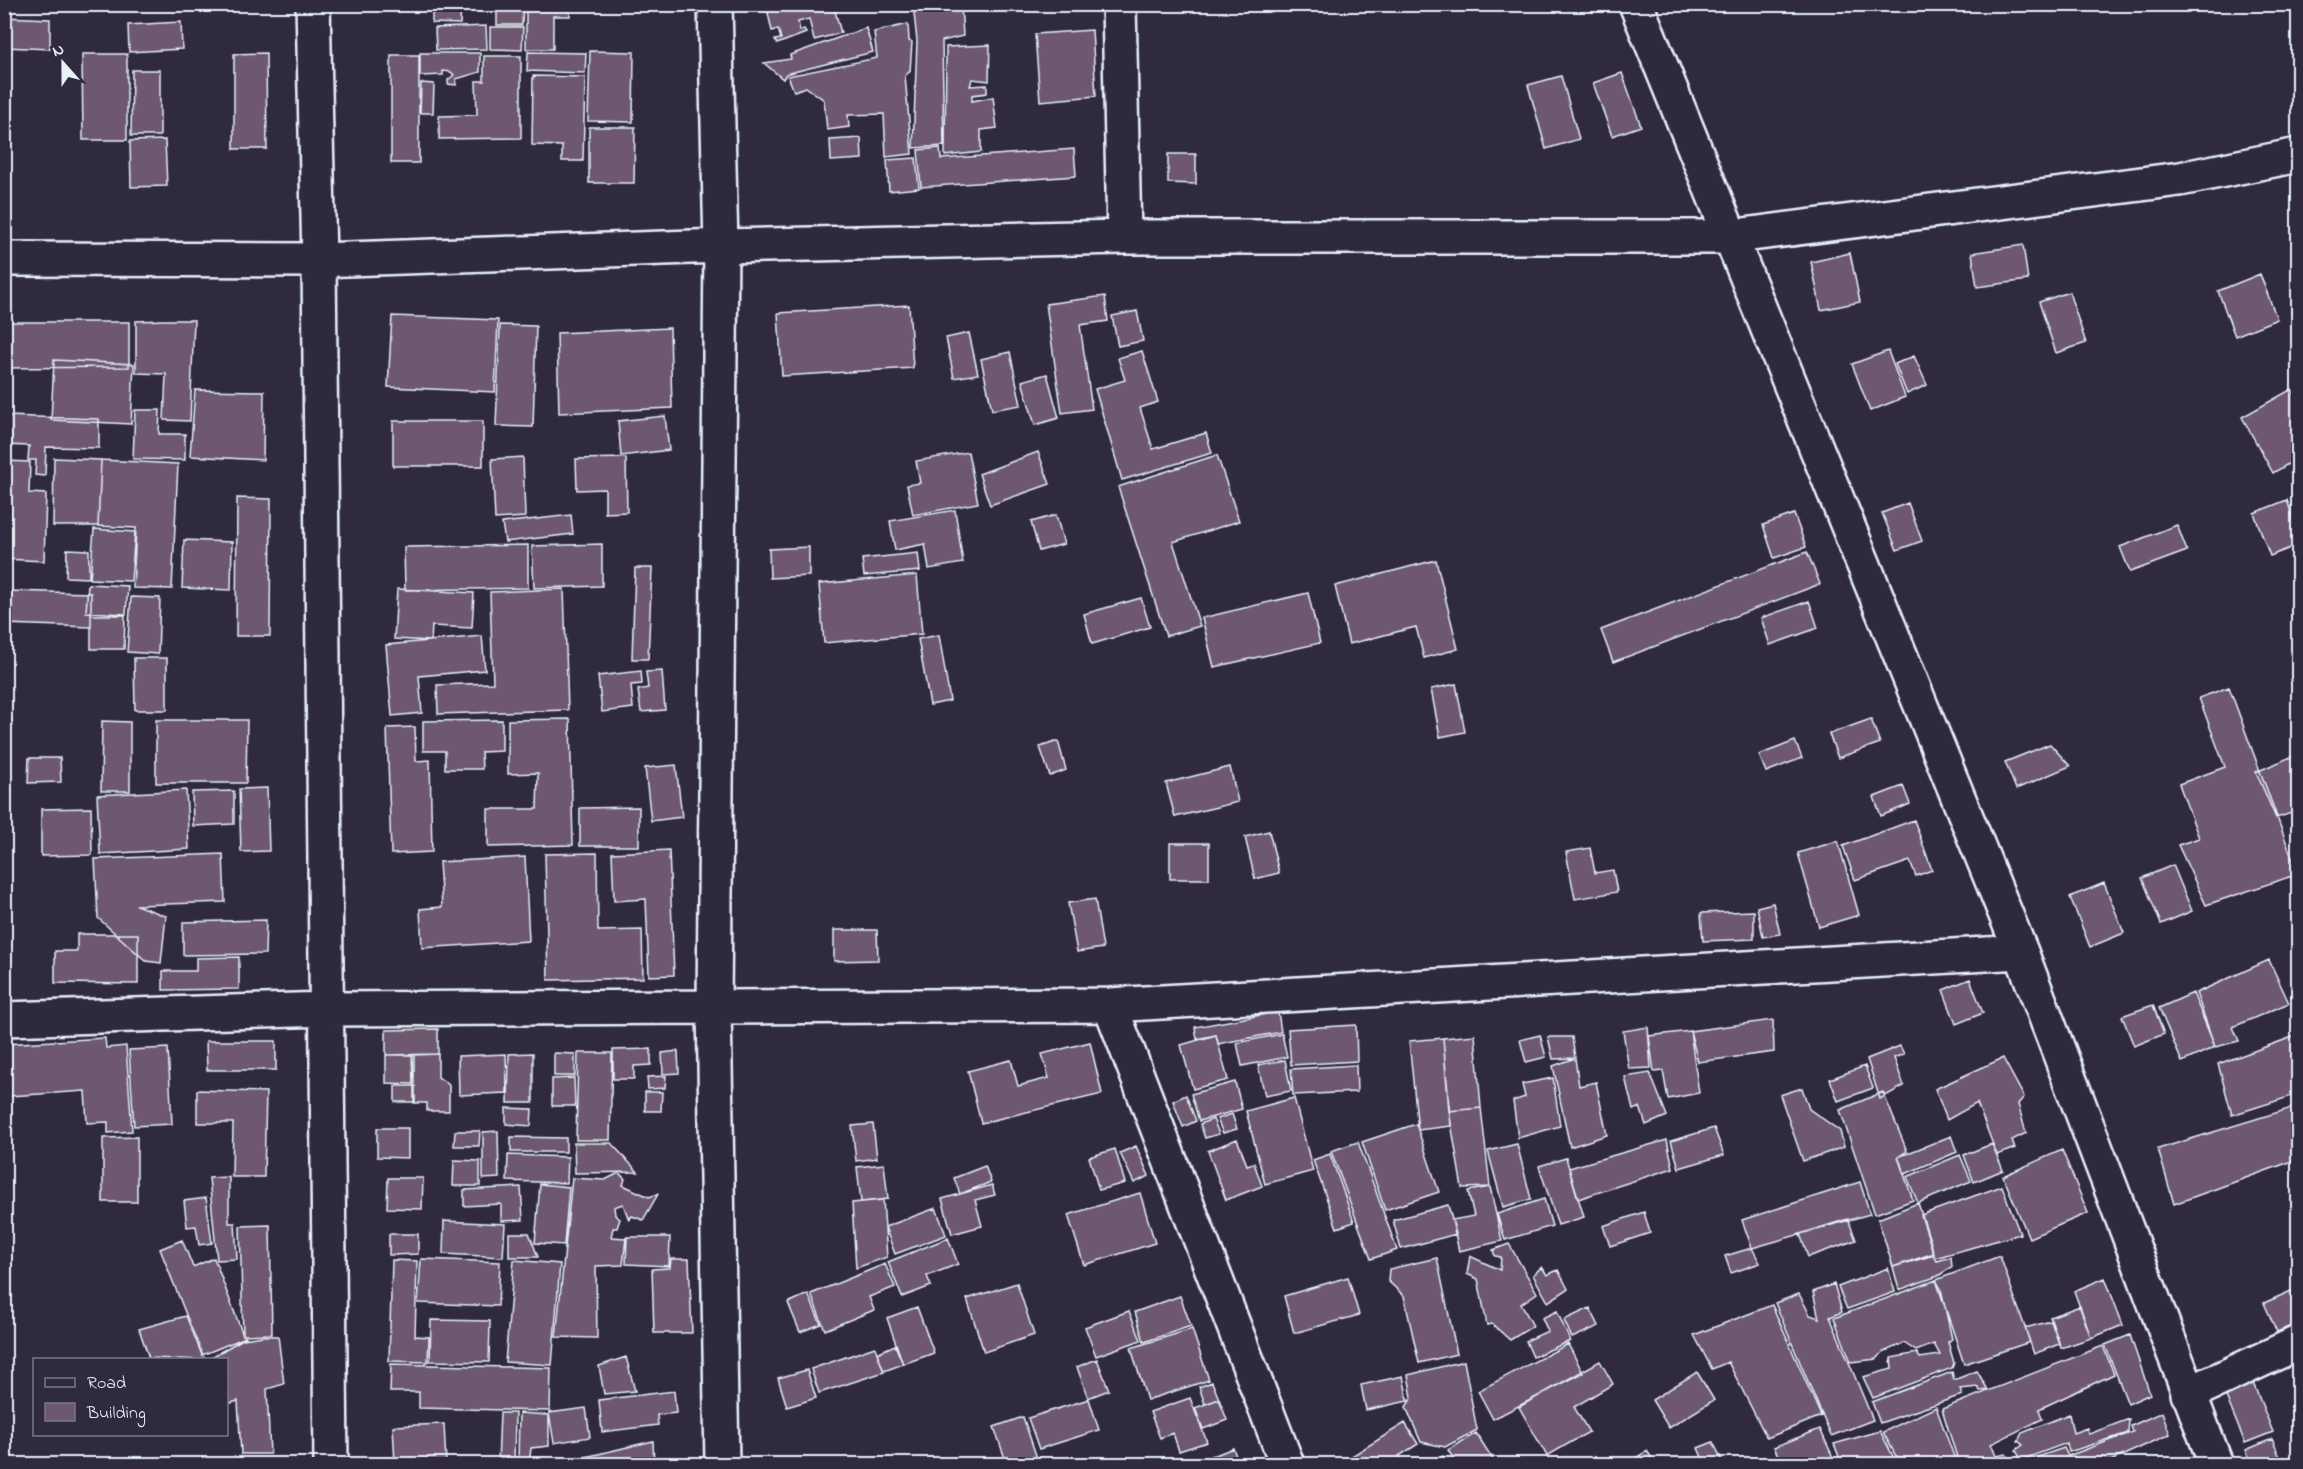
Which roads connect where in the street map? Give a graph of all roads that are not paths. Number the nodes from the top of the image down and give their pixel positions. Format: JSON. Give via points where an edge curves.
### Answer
{"nodes":[{"id":1,"x":313,"y":4,"type":"edge"},
{"id":2,"x":715,"y":4,"type":"edge"},
{"id":3,"x":1119,"y":4,"type":"edge"},
{"id":4,"x":1636,"y":4,"type":"edge"},
{"id":5,"x":2298,"y":155,"type":"edge"},
{"id":6,"x":1124,"y":237,"type":"junction"},
{"id":7,"x":1728,"y":237,"type":"junction"},
{"id":8,"x":721,"y":246,"type":"junction"},
{"id":9,"x":4,"y":259,"type":"edge"},
{"id":10,"x":319,"y":260,"type":"junction"},
{"id":11,"x":2021,"y":952,"type":"junction"},
{"id":12,"x":1110,"y":1005,"type":"junction"},
{"id":13,"x":714,"y":1007,"type":"junction"},
{"id":14,"x":327,"y":1009,"type":"junction"},
{"id":15,"x":4,"y":1020,"type":"edge"},
{"id":16,"x":2298,"y":1343,"type":"edge"},
{"id":17,"x":2188,"y":1394,"type":"junction"},
{"id":18,"x":331,"y":1464,"type":"edge"},
{"id":19,"x":722,"y":1464,"type":"edge"},
{"id":20,"x":1287,"y":1464,"type":"edge"},
{"id":21,"x":2216,"y":1464,"type":"edge"}],
"edges":[{"from":1,"to":10,"type":"street"},
{"from":2,"to":8,"type":"street"},
{"from":3,"to":6,"type":"street"},
{"from":4,"to":7,"type":"street"},
{"from":5,"to":7,"type":"street","via":[[2180,179]]},
{"from":6,"to":7,"type":"street"},
{"from":6,"to":8,"type":"street"},
{"from":7,"to":11,"type":"street"},
{"from":8,"to":10,"type":"street"},
{"from":8,"to":13,"type":"street"},
{"from":9,"to":10,"type":"street"},
{"from":10,"to":14,"type":"street"},
{"from":11,"to":12,"type":"street"},
{"from":11,"to":17,"type":"street"},
{"from":12,"to":13,"type":"street"},
{"from":12,"to":20,"type":"street"},
{"from":13,"to":14,"type":"street"},
{"from":13,"to":19,"type":"street"},
{"from":14,"to":15,"type":"street"},
{"from":14,"to":18,"type":"street"},
{"from":16,"to":17,"type":"street"},
{"from":17,"to":21,"type":"street"}]}
